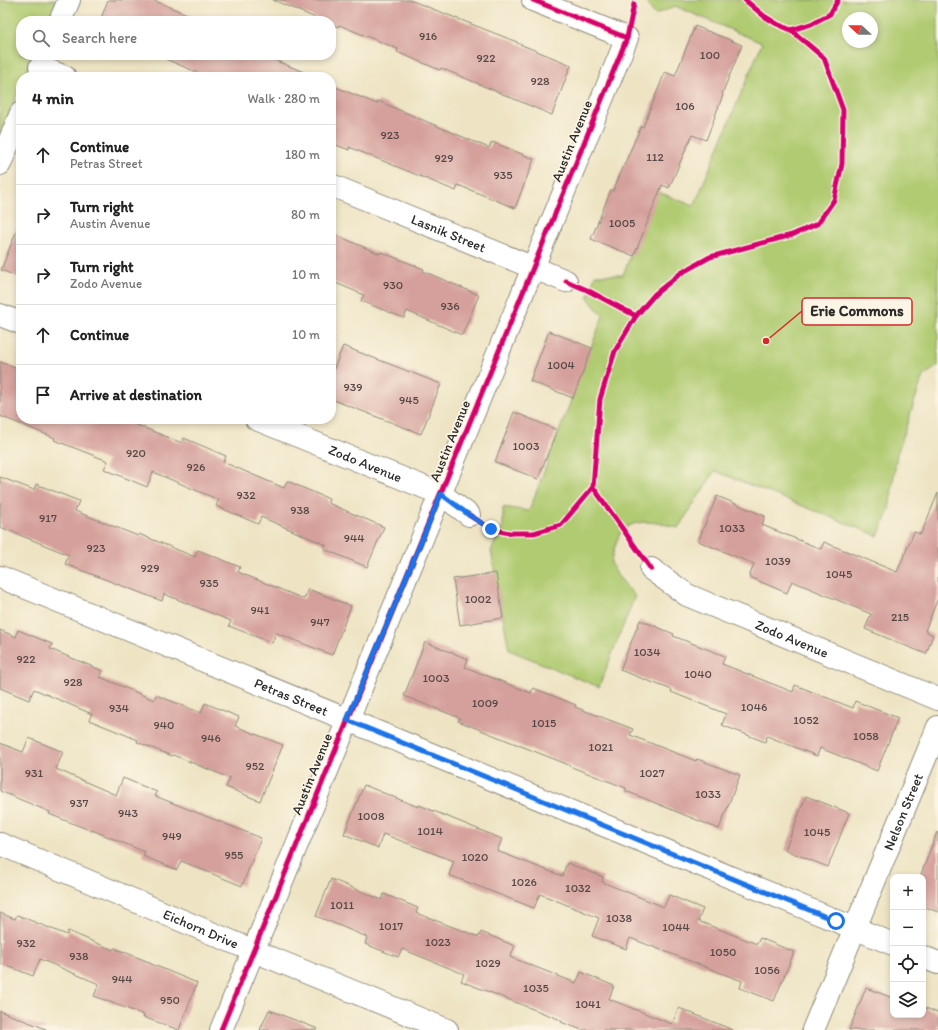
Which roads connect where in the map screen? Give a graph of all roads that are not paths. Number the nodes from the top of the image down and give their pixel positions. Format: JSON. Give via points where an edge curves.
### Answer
{"nodes":[{"id":1,"x":69,"y":0,"type":"edge"},
{"id":2,"x":533,"y":0,"type":"edge"},
{"id":3,"x":62,"y":16,"type":"edge"},
{"id":4,"x":40,"y":66,"type":"edge"},
{"id":5,"x":54,"y":72,"type":"edge"},
{"id":6,"x":16,"y":125,"type":"edge"},
{"id":7,"x":0,"y":164,"type":"edge"},
{"id":8,"x":336,"y":187,"type":"edge"},
{"id":9,"x":534,"y":268,"type":"junction"},
{"id":10,"x":566,"y":281,"type":"dead end"},
{"id":11,"x":0,"y":315,"type":"edge"},
{"id":12,"x":16,"y":321,"type":"edge"},
{"id":13,"x":268,"y":424,"type":"edge"},
{"id":14,"x":441,"y":494,"type":"junction"},
{"id":15,"x":469,"y":515,"type":"dead end"},
{"id":16,"x":652,"y":569,"type":"dead end"},
{"id":17,"x":0,"y":577,"type":"edge"},
{"id":18,"x":938,"y":699,"type":"edge"},
{"id":19,"x":347,"y":720,"type":"junction"},
{"id":20,"x":938,"y":727,"type":"edge"},
{"id":21,"x":0,"y":844,"type":"edge"},
{"id":22,"x":854,"y":929,"type":"junction"},
{"id":23,"x":890,"y":943,"type":"edge"},
{"id":24,"x":254,"y":951,"type":"junction"},
{"id":25,"x":926,"y":958,"type":"edge"},
{"id":26,"x":938,"y":963,"type":"edge"},
{"id":27,"x":221,"y":1030,"type":"edge"},
{"id":28,"x":447,"y":1030,"type":"edge"},
{"id":29,"x":813,"y":1030,"type":"edge"}],
"edges":[{"from":1,"to":3,"type":"street"},
{"from":2,"to":9,"type":"street","name":"Austin Avenue","via":[[627,38]]},
{"from":4,"to":5,"type":"street"},
{"from":6,"to":7,"type":"street"},
{"from":8,"to":9,"type":"street","name":"Lasnik Street"},
{"from":9,"to":10,"type":"street","name":"Lasnik Street"},
{"from":9,"to":14,"type":"street","name":"Austin Avenue"},
{"from":11,"to":12,"type":"street"},
{"from":13,"to":14,"type":"street","name":"Zodo Avenue"},
{"from":14,"to":15,"type":"street","name":"Zodo Avenue"},
{"from":14,"to":19,"type":"street","name":"Austin Avenue"},
{"from":16,"to":18,"type":"street","name":"Zodo Avenue","via":[[688,595]]},
{"from":17,"to":19,"type":"street","name":"Petras Street"},
{"from":19,"to":22,"type":"street","name":"Petras Street"},
{"from":19,"to":24,"type":"street","name":"Austin Avenue"},
{"from":20,"to":22,"type":"street","name":"Nelson Street"},
{"from":21,"to":24,"type":"street","name":"Eichorn Drive"},
{"from":22,"to":23,"type":"street","name":"Petras Street"},
{"from":22,"to":29,"type":"street","name":"Nelson Street"},
{"from":24,"to":27,"type":"street","name":"Austin Avenue"},
{"from":24,"to":28,"type":"street","name":"Eichorn Drive"},
{"from":25,"to":26,"type":"street"}]}
